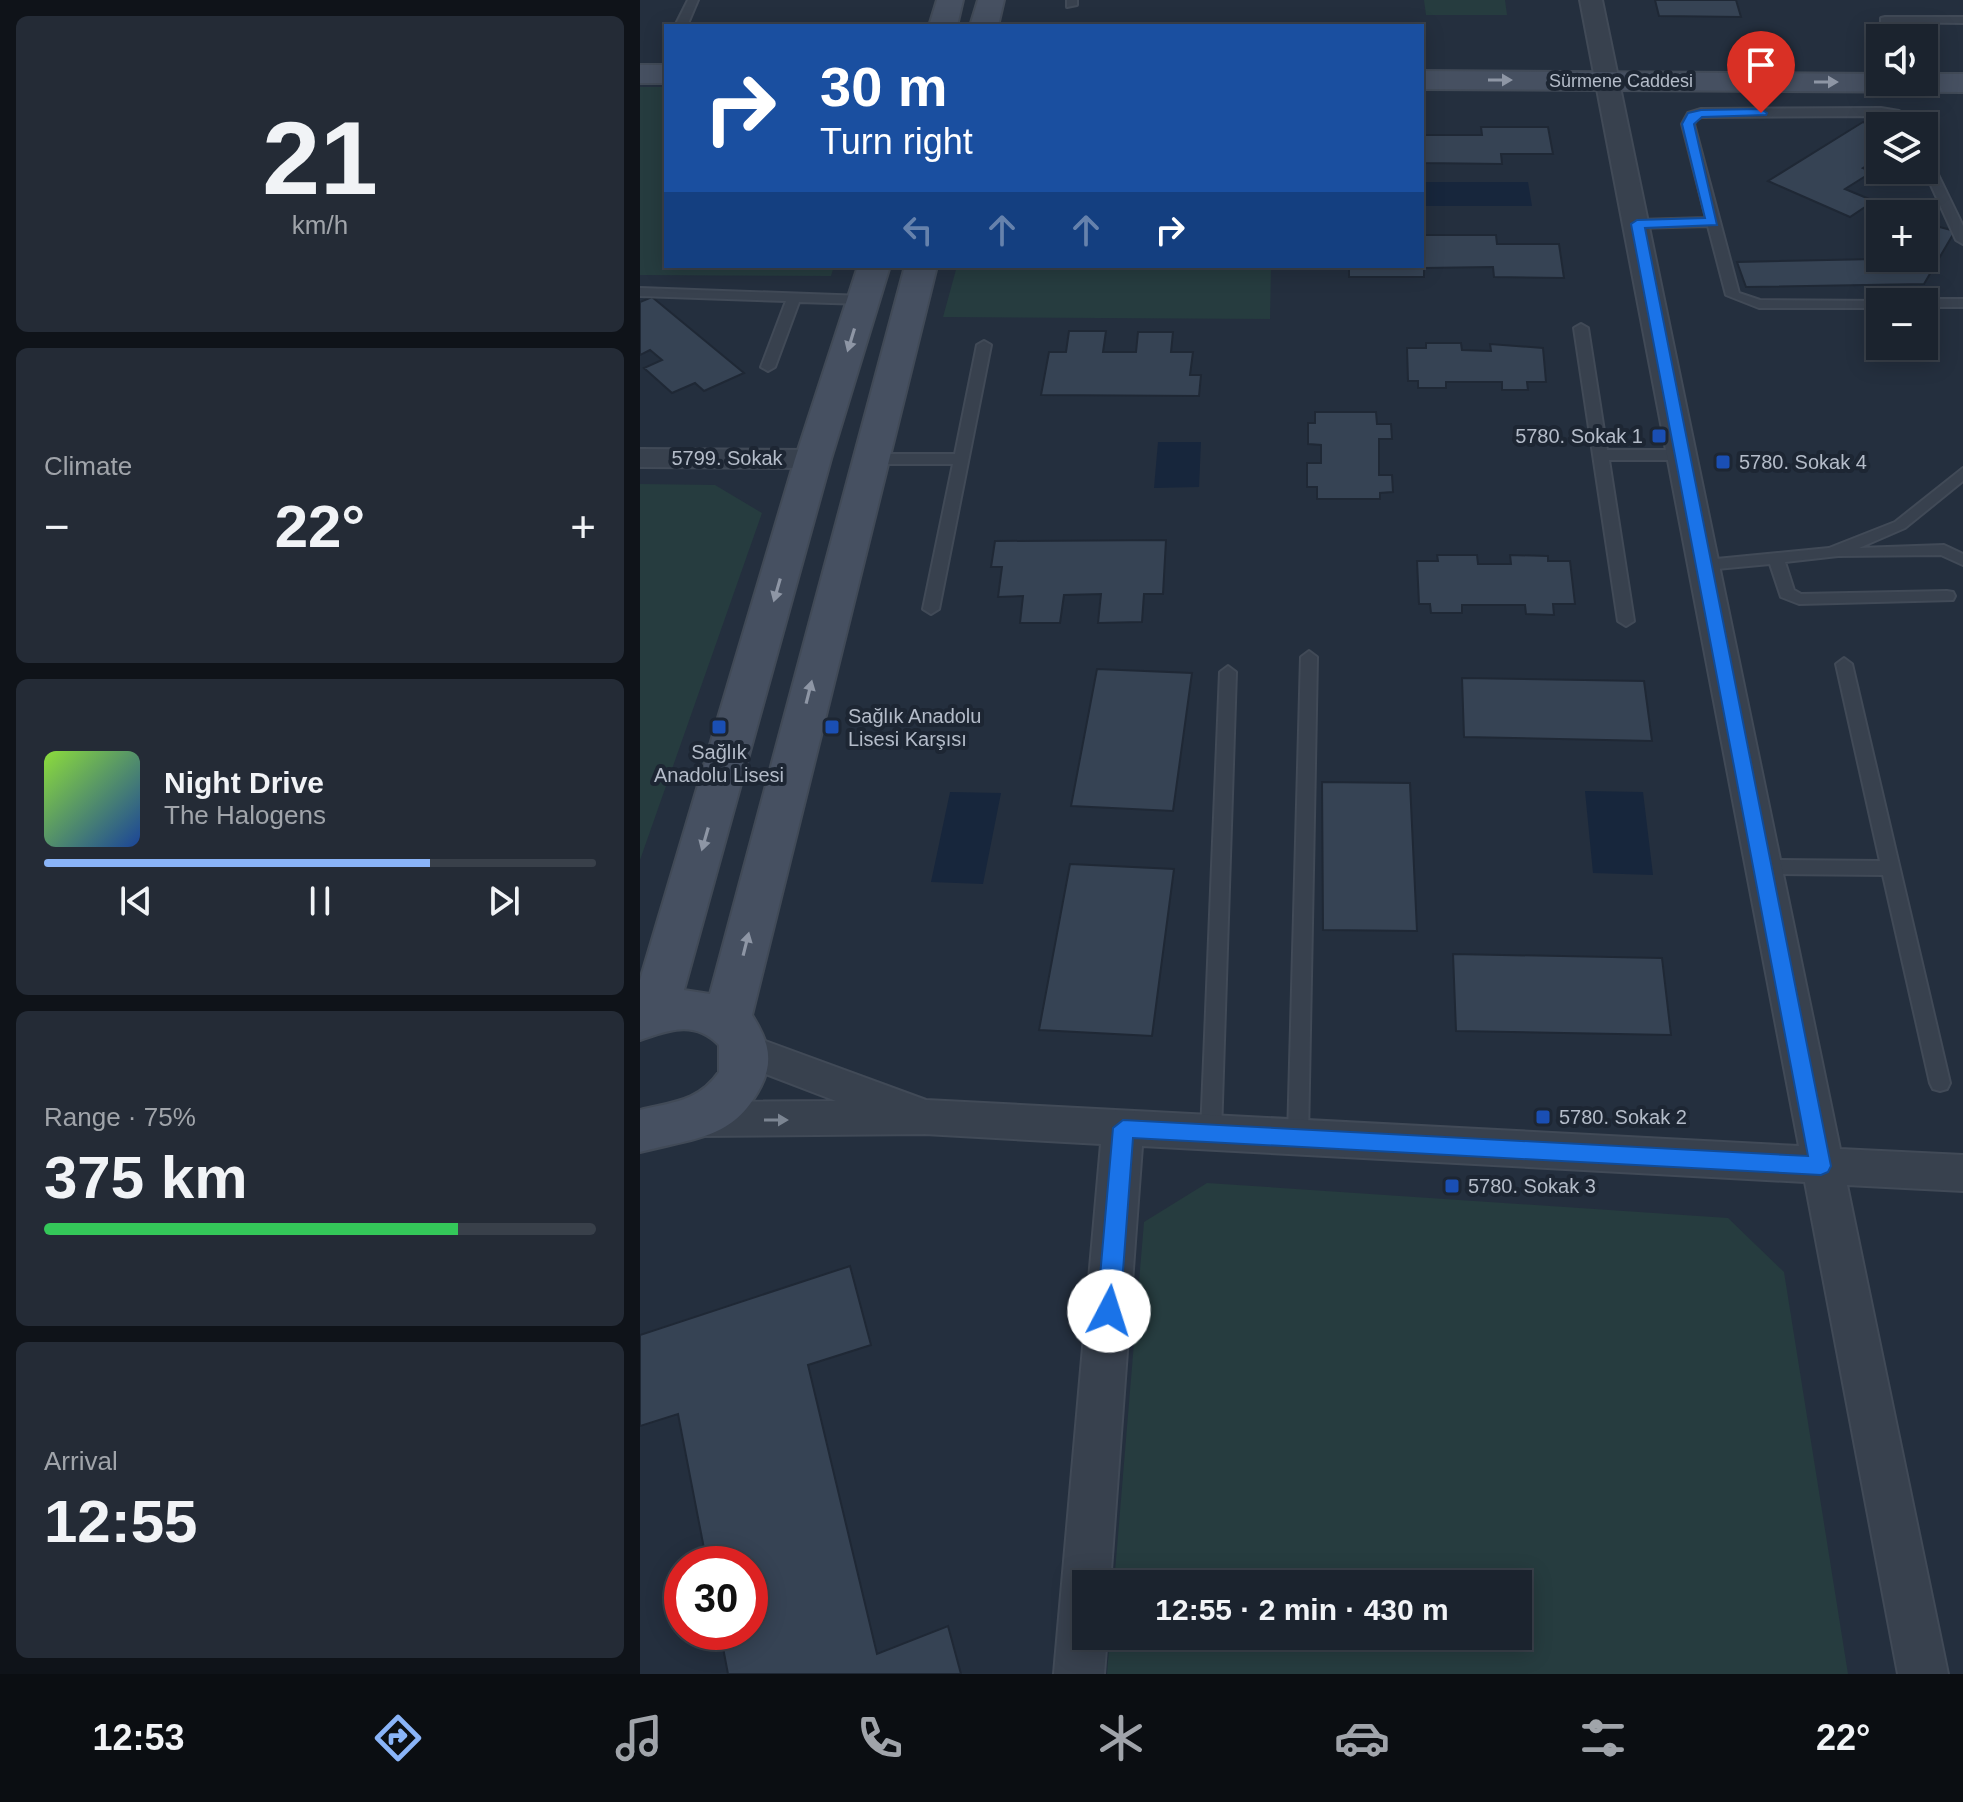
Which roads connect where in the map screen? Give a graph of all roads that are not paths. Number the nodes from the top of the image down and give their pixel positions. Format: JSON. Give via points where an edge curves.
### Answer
{"nodes":[{"id":1,"x":693,"y":0,"type":"edge"},
{"id":2,"x":950,"y":0,"type":"edge"},
{"id":3,"x":991,"y":0,"type":"edge"},
{"id":4,"x":1591,"y":0,"type":"edge"},
{"id":5,"x":1885,"y":20,"type":"dead end"},
{"id":6,"x":1963,"y":20,"type":"edge"},
{"id":7,"x":682,"y":24,"type":"edge"},
{"id":8,"x":944,"y":24,"type":"edge"},
{"id":9,"x":985,"y":24,"type":"edge"},
{"id":10,"x":640,"y":48,"type":"edge"},
{"id":11,"x":664,"y":48,"type":"edge"},
{"id":12,"x":1572,"y":53,"type":"dead end"},
{"id":13,"x":1633,"y":54,"type":"dead end"},
{"id":14,"x":1605,"y":67,"type":"junction"},
{"id":15,"x":640,"y":74,"type":"edge"},
{"id":16,"x":664,"y":74,"type":"edge"},
{"id":17,"x":1424,"y":80,"type":"edge"},
{"id":18,"x":1963,"y":83,"type":"edge"},
{"id":19,"x":1866,"y":112,"type":"edge"},
{"id":20,"x":1936,"y":184,"type":"edge"},
{"id":21,"x":1713,"y":222,"type":"junction"},
{"id":22,"x":1637,"y":224,"type":"junction"},
{"id":23,"x":1963,"y":240,"type":"edge"},
{"id":24,"x":920,"y":268,"type":"edge"},
{"id":25,"x":869,"y":283,"type":"edge"},
{"id":26,"x":640,"y":292,"type":"edge"},
{"id":27,"x":794,"y":298,"type":"junction"},
{"id":28,"x":1938,"y":303,"type":"edge"},
{"id":29,"x":1963,"y":303,"type":"edge"},
{"id":30,"x":1866,"y":304,"type":"edge"},
{"id":31,"x":1581,"y":328,"type":"dead end"},
{"id":32,"x":984,"y":345,"type":"dead end"},
{"id":33,"x":768,"y":367,"type":"dead end"},
{"id":34,"x":1602,"y":455,"type":"junction"},
{"id":35,"x":1684,"y":455,"type":"junction"},
{"id":36,"x":640,"y":458,"type":"edge"},
{"id":37,"x":813,"y":459,"type":"junction"},
{"id":38,"x":869,"y":459,"type":"junction"},
{"id":39,"x":961,"y":459,"type":"junction"},
{"id":40,"x":1963,"y":473,"type":"edge"},
{"id":41,"x":1831,"y":553,"type":"junction"},
{"id":42,"x":1776,"y":558,"type":"junction"},
{"id":43,"x":1963,"y":560,"type":"edge"},
{"id":44,"x":1706,"y":565,"type":"junction"},
{"id":45,"x":1947,"y":596,"type":"dead end"},
{"id":46,"x":931,"y":609,"type":"dead end"},
{"id":47,"x":1626,"y":621,"type":"dead end"},
{"id":48,"x":1309,"y":657,"type":"dead end"},
{"id":49,"x":1844,"y":664,"type":"dead end"},
{"id":50,"x":1228,"y":672,"type":"dead end"},
{"id":51,"x":1764,"y":867,"type":"junction"},
{"id":52,"x":1891,"y":868,"type":"junction"},
{"id":53,"x":646,"y":1019,"type":"edge"},
{"id":54,"x":736,"y":1035,"type":"junction"},
{"id":55,"x":1940,"y":1083,"type":"dead end"},
{"id":56,"x":925,"y":1117,"type":"junction"},
{"id":57,"x":698,"y":1119,"type":"junction"},
{"id":58,"x":1123,"y":1128,"type":"junction"},
{"id":59,"x":643,"y":1129,"type":"edge"},
{"id":60,"x":1211,"y":1133,"type":"junction"},
{"id":61,"x":1298,"y":1137,"type":"junction"},
{"id":62,"x":1821,"y":1166,"type":"junction"},
{"id":63,"x":1963,"y":1173,"type":"edge"},
{"id":64,"x":1087,"y":1570,"type":"edge"},
{"id":65,"x":1081,"y":1650,"type":"edge"},
{"id":66,"x":1079,"y":1674,"type":"edge"},
{"id":67,"x":1923,"y":1674,"type":"edge"}],
"edges":[{"from":1,"to":7,"type":"lane"},
{"from":2,"to":8,"type":"street"},
{"from":3,"to":9,"type":"street"},
{"from":4,"to":14,"type":"street"},
{"from":5,"to":6,"type":"lane"},
{"from":10,"to":11,"type":"street"},
{"from":12,"to":14,"type":"street","name":"Sürmene Caddesi"},
{"from":13,"to":14,"type":"street","name":"Sürmene Caddesi"},
{"from":17,"to":14,"type":"street","name":"Sürmene Caddesi","one_way":true},
{"from":14,"to":18,"type":"street","name":"Sürmene Caddesi","one_way":true},
{"from":14,"to":22,"type":"street"},
{"from":15,"to":16,"type":"street"},
{"from":19,"to":21,"type":"lane","via":[[1692,116],[1688,124]]},
{"from":20,"to":23,"type":"lane"},
{"from":21,"to":22,"type":"lane"},
{"from":21,"to":30,"type":"lane","via":[[1729,287],[1744,302]]},
{"from":22,"to":35,"type":"street"},
{"from":24,"to":38,"type":"street"},
{"from":25,"to":27,"type":"lane"},
{"from":25,"to":37,"type":"street","one_way":true},
{"from":26,"to":27,"type":"lane"},
{"from":27,"to":33,"type":"lane"},
{"from":28,"to":29,"type":"lane"},
{"from":31,"to":34,"type":"lane"},
{"from":32,"to":39,"type":"lane"},
{"from":34,"to":35,"type":"lane"},
{"from":34,"to":47,"type":"lane"},
{"from":35,"to":44,"type":"street"},
{"from":36,"to":37,"type":"street","name":"5799. Sokak"},
{"from":37,"to":53,"type":"street","one_way":true},
{"from":38,"to":39,"type":"lane"},
{"from":54,"to":38,"type":"street","one_way":true},
{"from":39,"to":46,"type":"lane"},
{"from":40,"to":41,"type":"lane","via":[[1900,525]]},
{"from":41,"to":42,"type":"lane"},
{"from":41,"to":43,"type":"lane","via":[[1944,550]]},
{"from":42,"to":44,"type":"lane"},
{"from":42,"to":45,"type":"lane","via":[[1787,593],[1799,599]]},
{"from":44,"to":51,"type":"street"},
{"from":48,"to":61,"type":"lane"},
{"from":49,"to":52,"type":"lane"},
{"from":50,"to":60,"type":"lane"},
{"from":51,"to":52,"type":"lane"},
{"from":51,"to":62,"type":"street"},
{"from":52,"to":55,"type":"lane"},
{"from":53,"to":54,"type":"street","via":[[685,1009],[707,1012]]},
{"from":54,"to":56,"type":"street"},
{"from":54,"to":57,"type":"street","via":[[745,1068],[736,1088]]},
{"from":57,"to":56,"type":"street","one_way":true},
{"from":56,"to":58,"type":"street"},
{"from":57,"to":59,"type":"street"},
{"from":58,"to":60,"type":"street"},
{"from":58,"to":64,"type":"street"},
{"from":60,"to":61,"type":"street"},
{"from":61,"to":62,"type":"street"},
{"from":62,"to":63,"type":"street"},
{"from":62,"to":67,"type":"street"},
{"from":65,"to":66,"type":"street"}]}
